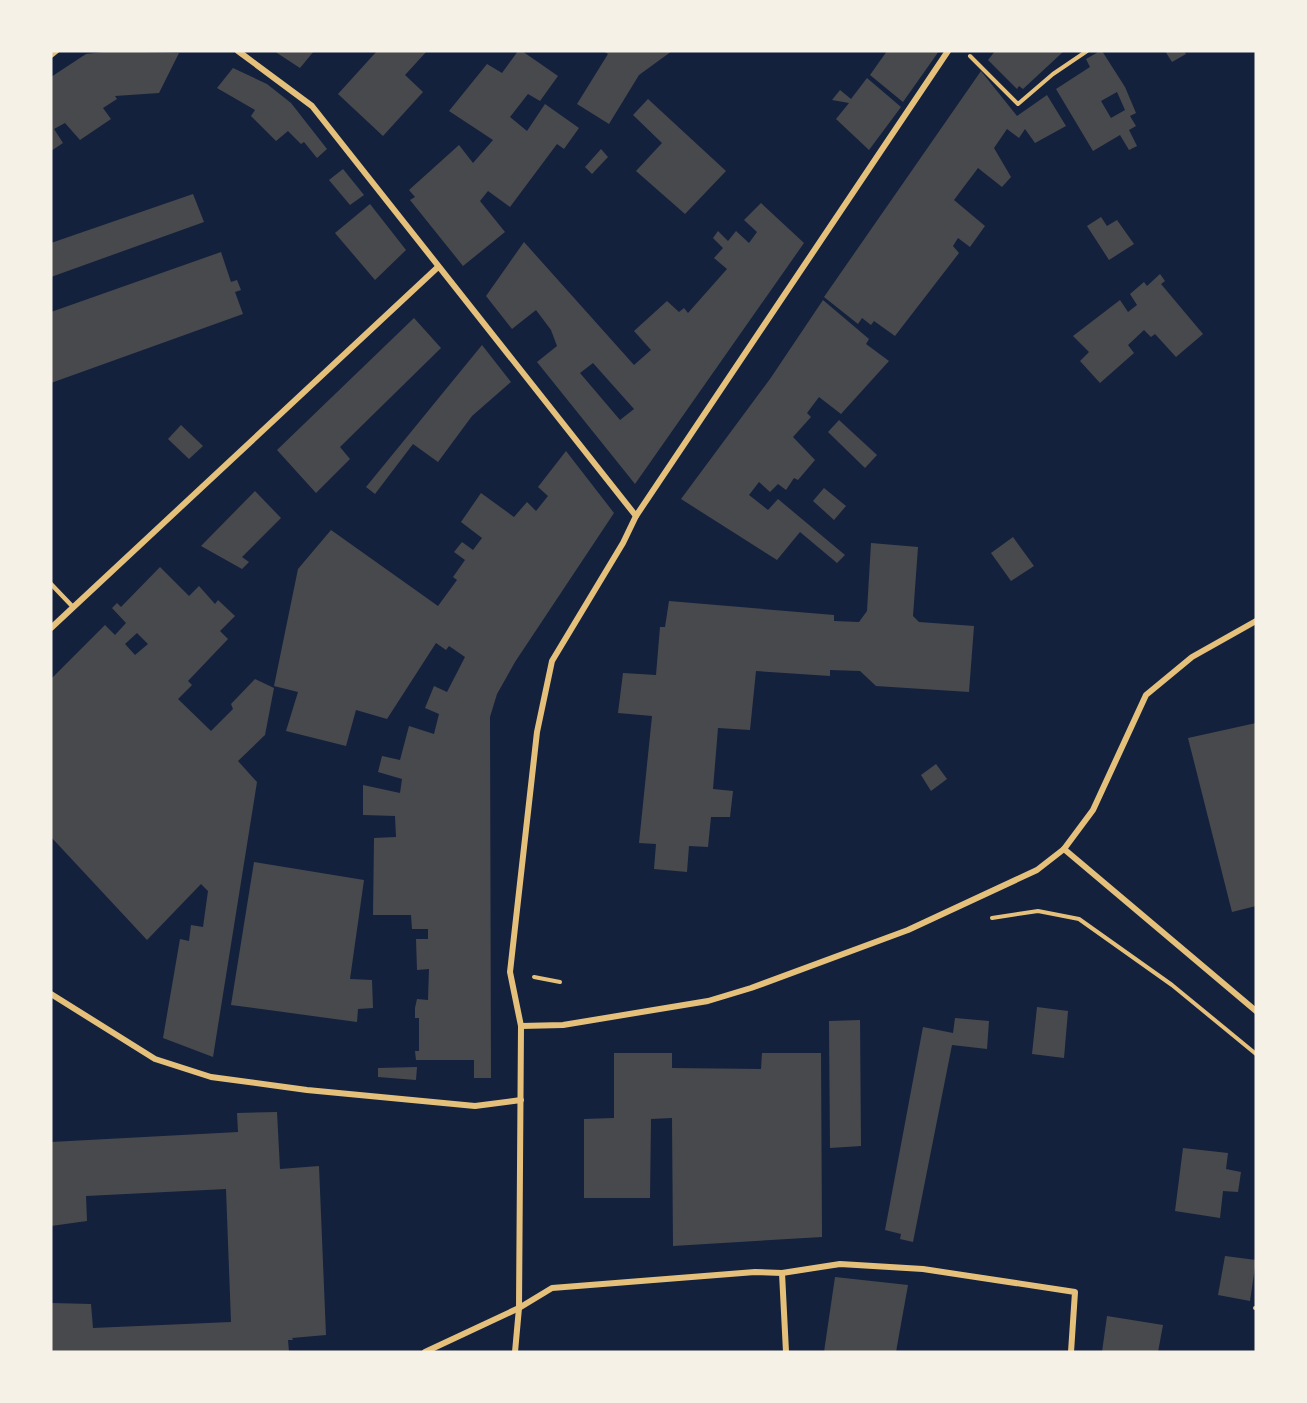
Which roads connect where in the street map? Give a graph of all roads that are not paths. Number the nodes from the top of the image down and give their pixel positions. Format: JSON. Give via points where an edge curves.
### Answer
{"nodes":[{"id":1,"x":56,"y":51,"type":"edge"},
{"id":2,"x":238,"y":51,"type":"edge"},
{"id":3,"x":948,"y":51,"type":"edge"},
{"id":4,"x":51,"y":55,"type":"edge"},
{"id":5,"x":438,"y":267,"type":"junction"},
{"id":6,"x":636,"y":516,"type":"junction"},
{"id":7,"x":51,"y":584,"type":"edge"},
{"id":8,"x":73,"y":607,"type":"junction"},
{"id":9,"x":1256,"y":621,"type":"edge"},
{"id":10,"x":51,"y":628,"type":"edge"},
{"id":11,"x":1064,"y":849,"type":"junction"},
{"id":12,"x":51,"y":994,"type":"edge"},
{"id":13,"x":1256,"y":1011,"type":"edge"},
{"id":14,"x":521,"y":1026,"type":"junction"},
{"id":15,"x":521,"y":1100,"type":"junction"},
{"id":16,"x":782,"y":1273,"type":"junction"},
{"id":17,"x":519,"y":1308,"type":"junction"},
{"id":18,"x":425,"y":1352,"type":"edge"},
{"id":19,"x":515,"y":1352,"type":"edge"},
{"id":20,"x":786,"y":1352,"type":"edge"},
{"id":21,"x":1071,"y":1352,"type":"edge"}],
"edges":[{"from":1,"to":4,"type":"street"},
{"from":2,"to":5,"type":"street","via":[[312,106]]},
{"from":3,"to":6,"type":"street"},
{"from":5,"to":6,"type":"street"},
{"from":5,"to":8,"type":"street"},
{"from":6,"to":14,"type":"street","via":[[552,661],[537,732],[510,972]]},
{"from":7,"to":8,"type":"lane"},
{"from":8,"to":10,"type":"street"},
{"from":9,"to":11,"type":"street","via":[[1192,657],[1146,695],[1092,810]]},
{"from":11,"to":13,"type":"street"},
{"from":11,"to":14,"type":"street","via":[[1037,870],[908,930],[751,988],[708,1001],[563,1025]]},
{"from":12,"to":15,"type":"street","via":[[154,1059],[211,1077],[475,1106]]},
{"from":14,"to":15,"type":"street"},
{"from":15,"to":17,"type":"street"},
{"from":16,"to":17,"type":"street","via":[[552,1288]]},
{"from":16,"to":20,"type":"street"},
{"from":16,"to":21,"type":"street","via":[[840,1264],[864,1265],[923,1269],[1075,1292]]},
{"from":17,"to":18,"type":"street"},
{"from":17,"to":19,"type":"street"}]}
